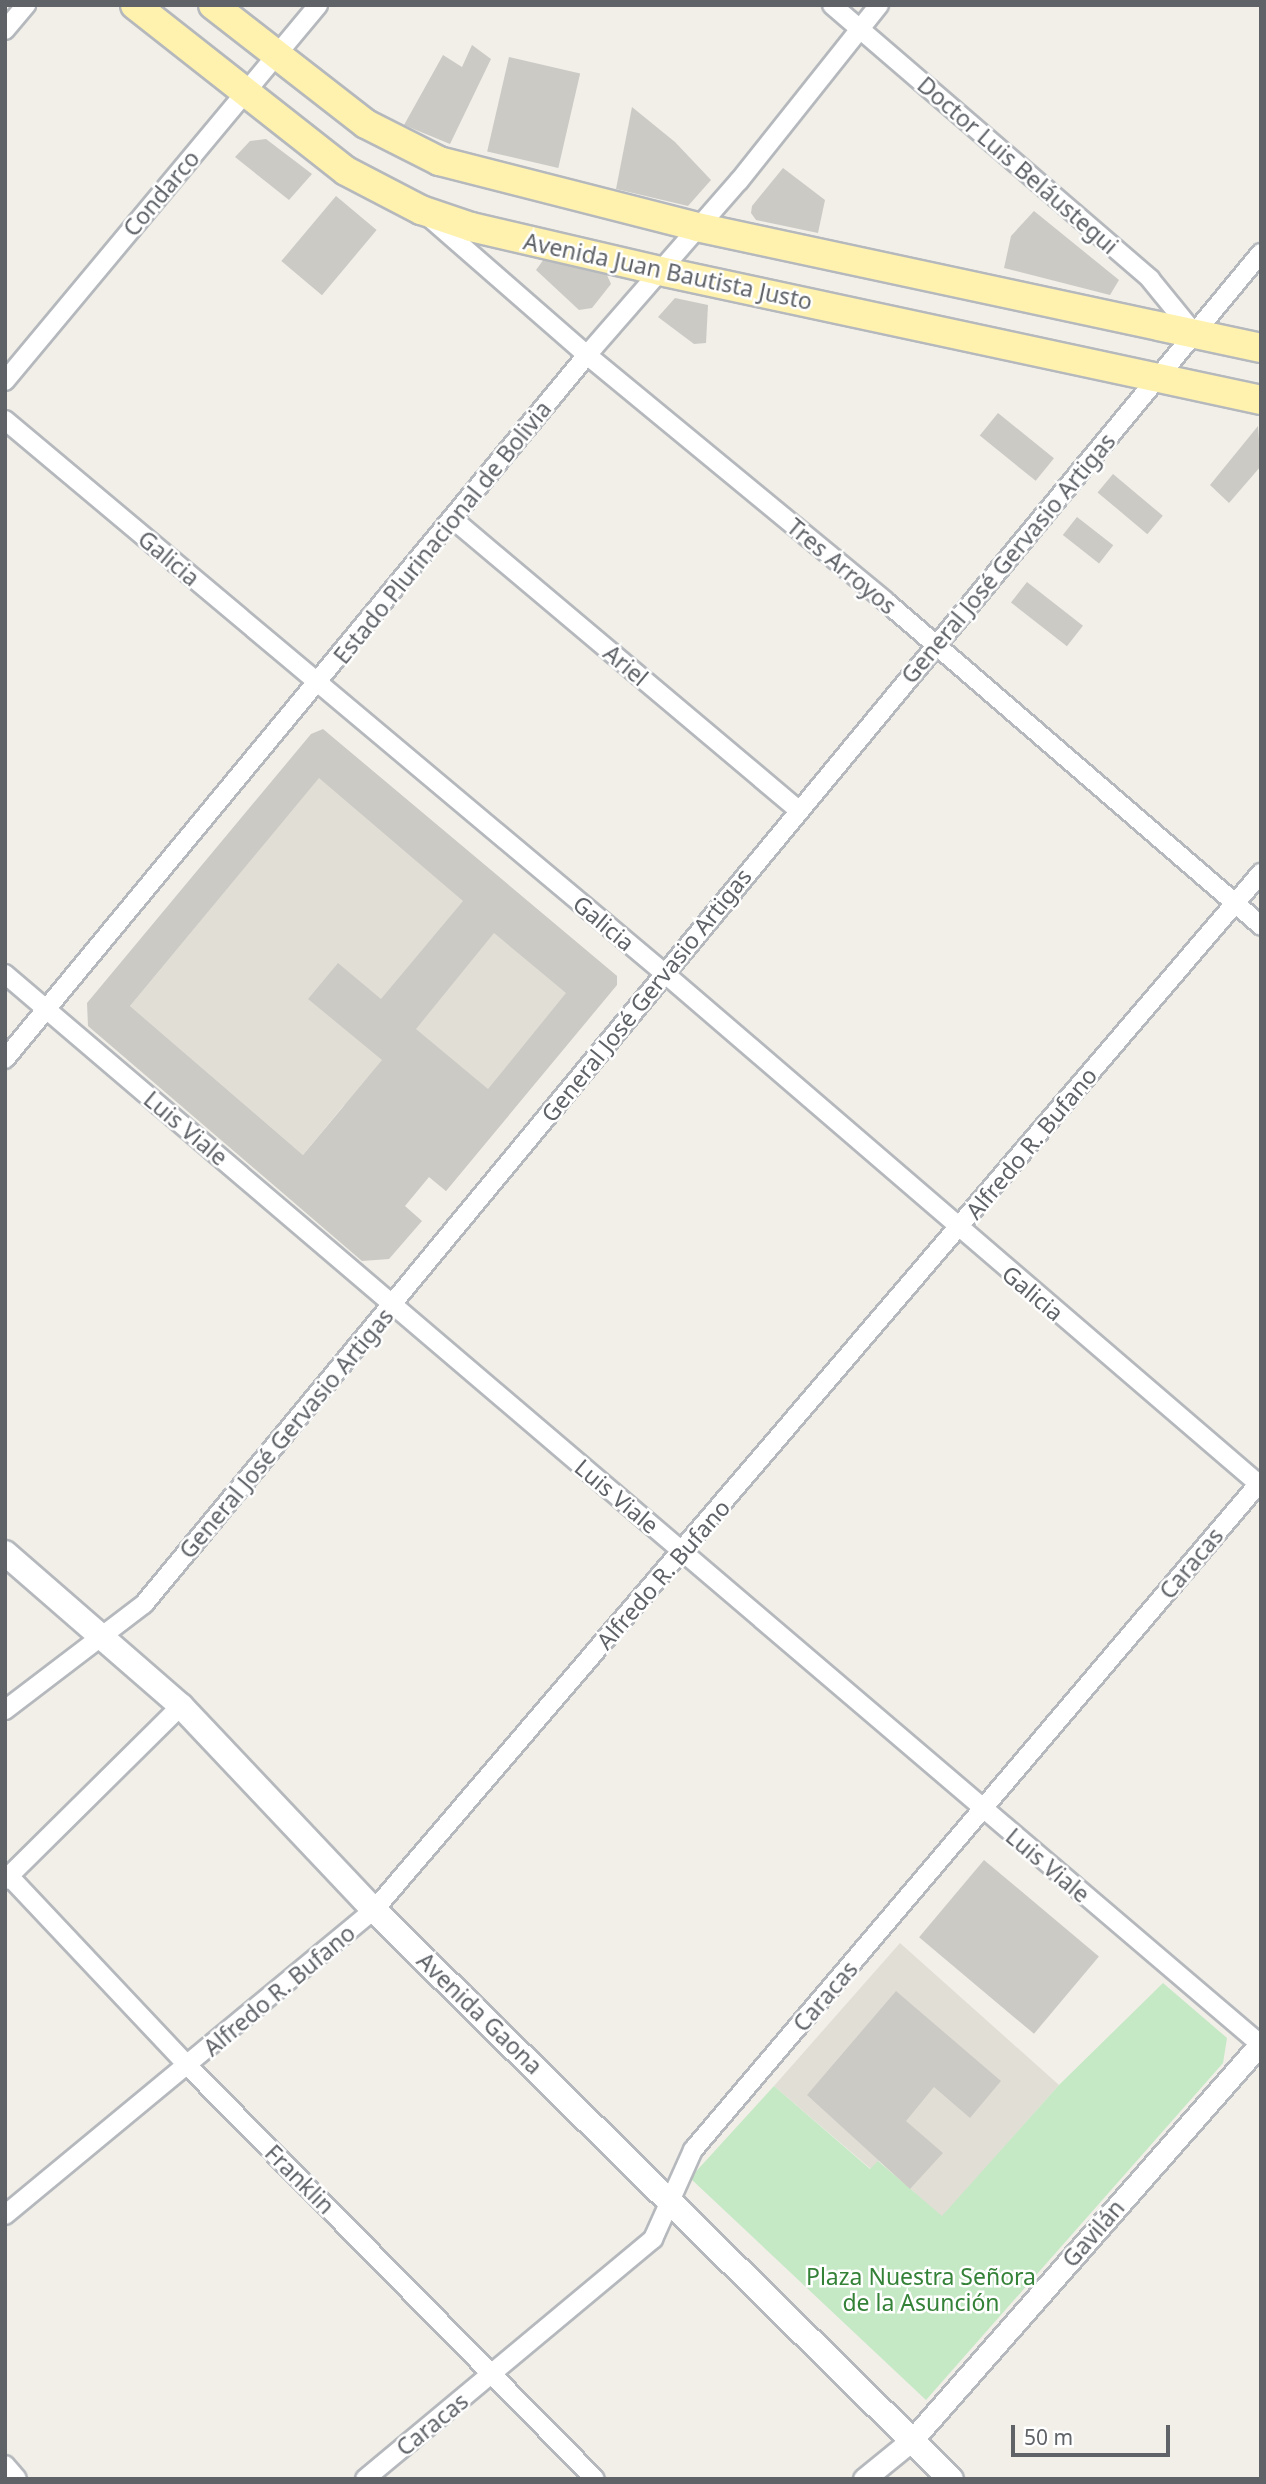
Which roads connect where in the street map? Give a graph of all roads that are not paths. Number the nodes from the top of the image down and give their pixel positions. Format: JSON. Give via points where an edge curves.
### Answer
{"nodes":[{"id":1,"x":26,"y":5,"type":"edge"},
{"id":2,"x":135,"y":5,"type":"edge"},
{"id":3,"x":213,"y":5,"type":"edge"},
{"id":4,"x":318,"y":5,"type":"edge"},
{"id":5,"x":832,"y":5,"type":"edge"},
{"id":6,"x":879,"y":5,"type":"edge"},
{"id":7,"x":860,"y":28,"type":"junction"},
{"id":8,"x":5,"y":30,"type":"edge"},
{"id":9,"x":278,"y":55,"type":"junction"},
{"id":10,"x":247,"y":90,"type":"junction"},
{"id":11,"x":421,"y":210,"type":"junction"},
{"id":12,"x":698,"y":227,"type":"junction"},
{"id":13,"x":1261,"y":253,"type":"edge"},
{"id":14,"x":660,"y":271,"type":"junction"},
{"id":15,"x":1194,"y":333,"type":"junction"},
{"id":16,"x":1261,"y":348,"type":"edge"},
{"id":17,"x":587,"y":355,"type":"junction"},
{"id":18,"x":1158,"y":377,"type":"junction"},
{"id":19,"x":5,"y":381,"type":"edge"},
{"id":20,"x":1261,"y":400,"type":"edge"},
{"id":21,"x":5,"y":421,"type":"edge"},
{"id":22,"x":454,"y":520,"type":"junction"},
{"id":23,"x":936,"y":647,"type":"junction"},
{"id":24,"x":319,"y":683,"type":"junction"},
{"id":25,"x":798,"y":810,"type":"junction"},
{"id":26,"x":1261,"y":873,"type":"edge"},
{"id":27,"x":1234,"y":904,"type":"junction"},
{"id":28,"x":1261,"y":926,"type":"edge"},
{"id":29,"x":663,"y":972,"type":"junction"},
{"id":30,"x":5,"y":974,"type":"edge"},
{"id":31,"x":47,"y":1009,"type":"junction"},
{"id":32,"x":5,"y":1059,"type":"edge"},
{"id":33,"x":958,"y":1229,"type":"junction"},
{"id":34,"x":394,"y":1305,"type":"junction"},
{"id":35,"x":1260,"y":1483,"type":"edge"},
{"id":36,"x":683,"y":1551,"type":"junction"},
{"id":37,"x":5,"y":1553,"type":"edge"},
{"id":38,"x":105,"y":1636,"type":"junction"},
{"id":39,"x":181,"y":1706,"type":"junction"},
{"id":40,"x":5,"y":1710,"type":"edge"},
{"id":41,"x":984,"y":1810,"type":"junction"},
{"id":42,"x":7,"y":1878,"type":"edge"},
{"id":43,"x":374,"y":1910,"type":"junction"},
{"id":44,"x":1260,"y":2044,"type":"edge"},
{"id":45,"x":188,"y":2067,"type":"junction"},
{"id":46,"x":672,"y":2201,"type":"junction"},
{"id":47,"x":5,"y":2215,"type":"edge"},
{"id":48,"x":494,"y":2374,"type":"junction"},
{"id":49,"x":913,"y":2439,"type":"junction"},
{"id":50,"x":5,"y":2465,"type":"edge"},
{"id":51,"x":17,"y":2479,"type":"edge"},
{"id":52,"x":365,"y":2479,"type":"edge"},
{"id":53,"x":595,"y":2479,"type":"edge"},
{"id":54,"x":864,"y":2479,"type":"edge"},
{"id":55,"x":951,"y":2479,"type":"edge"}],
"edges":[{"from":1,"to":8,"type":"street"},
{"from":2,"to":10,"type":"main road","name":"Avenida Juan Bautista Justo"},
{"from":3,"to":9,"type":"main road"},
{"from":4,"to":9,"type":"street","name":"Condarco"},
{"from":5,"to":7,"type":"street","name":"Doctor Luis Beláustegui"},
{"from":6,"to":7,"type":"street","name":"Estado Plurinacional de Bolivia"},
{"from":7,"to":12,"type":"street","name":"Estado Plurinacional de Bolivia"},
{"from":7,"to":15,"type":"street","name":"Doctor Luis Beláustegui","via":[[1150,279]]},
{"from":9,"to":10,"type":"street","name":"Condarco"},
{"from":9,"to":12,"type":"main road","via":[[366,124],[439,161]]},
{"from":10,"to":11,"type":"main road","name":"Avenida Juan Bautista Justo","via":[[346,171]]},
{"from":10,"to":19,"type":"street","name":"Condarco"},
{"from":11,"to":14,"type":"main road","name":"Avenida Juan Bautista Justo","via":[[471,227]]},
{"from":11,"to":17,"type":"street","name":"Tres Arroyos"},
{"from":12,"to":14,"type":"street","name":"Estado Plurinacional de Bolivia"},
{"from":12,"to":15,"type":"main road"},
{"from":13,"to":15,"type":"street","name":"General José Gervasio Artigas"},
{"from":14,"to":17,"type":"street","name":"Estado Plurinacional de Bolivia"},
{"from":14,"to":18,"type":"main road","name":"Avenida Juan Bautista Justo"},
{"from":15,"to":16,"type":"main road"},
{"from":15,"to":18,"type":"street","name":"General José Gervasio Artigas"},
{"from":17,"to":22,"type":"street","name":"Estado Plurinacional de Bolivia"},
{"from":17,"to":23,"type":"street","name":"Tres Arroyos"},
{"from":18,"to":20,"type":"main road","name":"Avenida Juan Bautista Justo"},
{"from":18,"to":23,"type":"street","name":"General José Gervasio Artigas"},
{"from":21,"to":24,"type":"street","name":"Galicia"},
{"from":22,"to":24,"type":"street","name":"Estado Plurinacional de Bolivia"},
{"from":22,"to":25,"type":"street","name":"Ariel"},
{"from":23,"to":25,"type":"street","name":"General José Gervasio Artigas"},
{"from":23,"to":27,"type":"street","name":"Tres Arroyos"},
{"from":24,"to":29,"type":"street","name":"Galicia"},
{"from":24,"to":31,"type":"street","name":"Estado Plurinacional de Bolivia"},
{"from":25,"to":29,"type":"street","name":"General José Gervasio Artigas"},
{"from":26,"to":27,"type":"street","name":"Alfredo R. Bufano"},
{"from":27,"to":28,"type":"street","name":"Tres Arroyos"},
{"from":27,"to":33,"type":"street","name":"Alfredo R. Bufano"},
{"from":29,"to":33,"type":"street","name":"Galicia"},
{"from":29,"to":34,"type":"street","name":"General José Gervasio Artigas"},
{"from":30,"to":31,"type":"street","name":"Luis Viale"},
{"from":31,"to":32,"type":"street","name":"Estado Plurinacional de Bolivia"},
{"from":31,"to":34,"type":"street","name":"Luis Viale"},
{"from":33,"to":35,"type":"street","name":"Galicia"},
{"from":33,"to":36,"type":"street","name":"Alfredo R. Bufano"},
{"from":34,"to":36,"type":"street","name":"Luis Viale"},
{"from":34,"to":38,"type":"street","name":"General José Gervasio Artigas","via":[[144,1604]]},
{"from":35,"to":41,"type":"street","name":"Caracas"},
{"from":36,"to":41,"type":"street","name":"Luis Viale"},
{"from":36,"to":43,"type":"street","name":"Alfredo R. Bufano"},
{"from":37,"to":38,"type":"main road","name":"Avenida Gaona"},
{"from":38,"to":39,"type":"main road","name":"Avenida Gaona"},
{"from":38,"to":40,"type":"street","name":"General José Gervasio Artigas"},
{"from":39,"to":42,"type":"street"},
{"from":39,"to":43,"type":"main road","name":"Avenida Gaona"},
{"from":41,"to":44,"type":"street","name":"Luis Viale"},
{"from":41,"to":46,"type":"street","name":"Caracas","via":[[693,2150]]},
{"from":42,"to":45,"type":"street","name":"Franklin"},
{"from":43,"to":45,"type":"street","name":"Alfredo R. Bufano"},
{"from":43,"to":46,"type":"main road","name":"Avenida Gaona"},
{"from":44,"to":49,"type":"street","name":"Gavilán"},
{"from":45,"to":47,"type":"street","name":"Alfredo R. Bufano"},
{"from":45,"to":48,"type":"street","name":"Franklin"},
{"from":46,"to":48,"type":"street","name":"Caracas","via":[[653,2239]]},
{"from":46,"to":49,"type":"main road","name":"Avenida Gaona"},
{"from":48,"to":52,"type":"street","name":"Caracas"},
{"from":48,"to":53,"type":"street","name":"Franklin"},
{"from":49,"to":54,"type":"street","name":"Gavilán"},
{"from":49,"to":55,"type":"main road","name":"Avenida Gaona"},
{"from":50,"to":51,"type":"street"}]}
